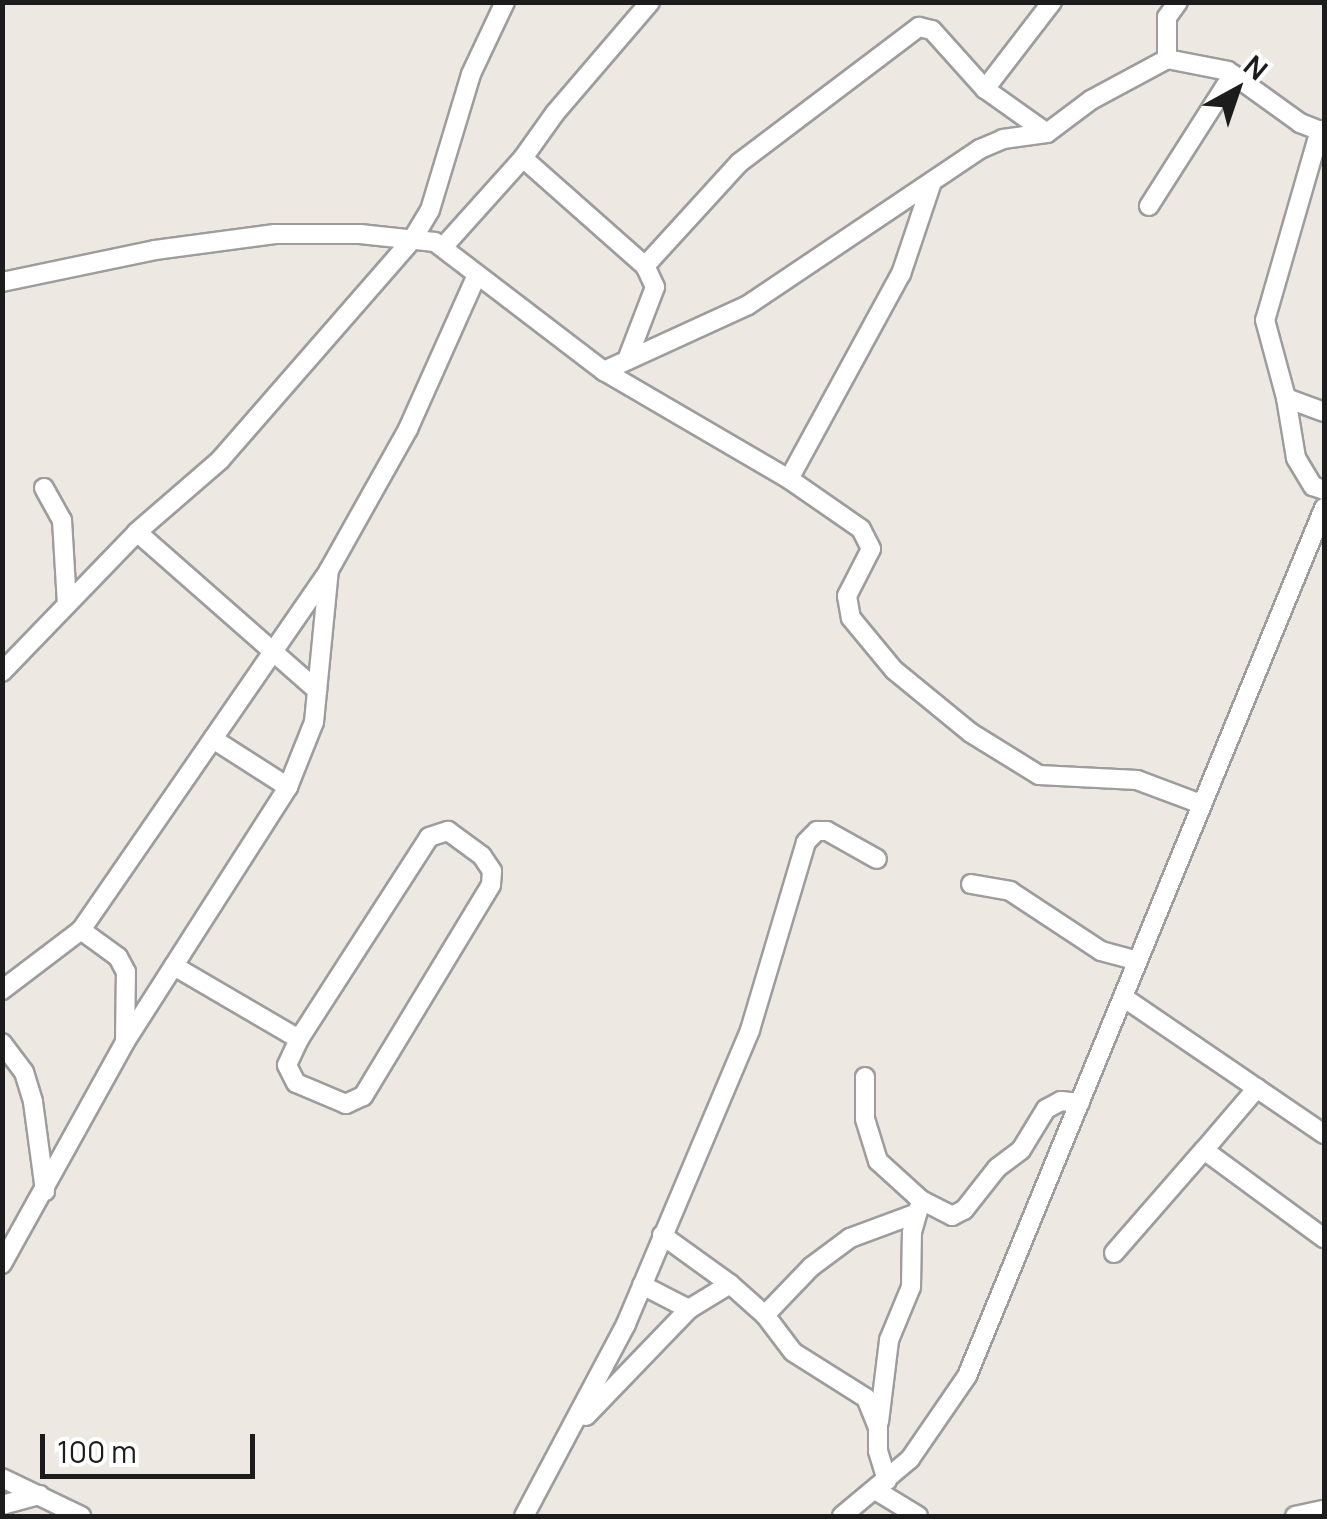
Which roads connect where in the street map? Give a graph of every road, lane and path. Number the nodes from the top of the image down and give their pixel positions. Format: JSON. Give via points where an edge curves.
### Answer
{"nodes":[{"id":1,"x":505,"y":2,"type":"edge"},
{"id":2,"x":650,"y":2,"type":"edge"},
{"id":3,"x":1052,"y":2,"type":"edge"},
{"id":4,"x":1178,"y":2,"type":"edge"},
{"id":5,"x":1166,"y":59,"type":"junction"},
{"id":6,"x":1233,"y":74,"type":"junction"},
{"id":7,"x":985,"y":89,"type":"junction"},
{"id":8,"x":1322,"y":131,"type":"edge"},
{"id":9,"x":1047,"y":133,"type":"junction"},
{"id":10,"x":523,"y":158,"type":"junction"},
{"id":11,"x":931,"y":185,"type":"junction"},
{"id":12,"x":1148,"y":206,"type":"dead end"},
{"id":13,"x":412,"y":240,"type":"junction"},
{"id":14,"x":444,"y":246,"type":"junction"},
{"id":15,"x":645,"y":266,"type":"junction"},
{"id":16,"x":476,"y":277,"type":"junction"},
{"id":17,"x":2,"y":282,"type":"edge"},
{"id":18,"x":627,"y":360,"type":"junction"},
{"id":19,"x":604,"y":371,"type":"junction"},
{"id":20,"x":1286,"y":398,"type":"junction"},
{"id":21,"x":1324,"y":412,"type":"edge"},
{"id":22,"x":790,"y":480,"type":"junction"},
{"id":23,"x":44,"y":488,"type":"dead end"},
{"id":24,"x":1324,"y":490,"type":"edge"},
{"id":25,"x":1324,"y":508,"type":"edge"},
{"id":26,"x":137,"y":532,"type":"junction"},
{"id":27,"x":329,"y":570,"type":"junction"},
{"id":28,"x":67,"y":604,"type":"junction"},
{"id":29,"x":272,"y":649,"type":"junction"},
{"id":30,"x":2,"y":672,"type":"edge"},
{"id":31,"x":317,"y":690,"type":"junction"},
{"id":32,"x":213,"y":740,"type":"junction"},
{"id":33,"x":288,"y":787,"type":"junction"},
{"id":34,"x":1201,"y":804,"type":"junction"},
{"id":35,"x":877,"y":859,"type":"dead end"},
{"id":36,"x":971,"y":884,"type":"dead end"},
{"id":37,"x":81,"y":930,"type":"junction"},
{"id":38,"x":1138,"y":960,"type":"junction"},
{"id":39,"x":174,"y":966,"type":"junction"},
{"id":40,"x":2,"y":990,"type":"edge"},
{"id":41,"x":1123,"y":997,"type":"junction"},
{"id":42,"x":300,"y":1039,"type":"junction"},
{"id":43,"x":2,"y":1042,"type":"edge"},
{"id":44,"x":125,"y":1042,"type":"junction"},
{"id":45,"x":864,"y":1076,"type":"dead end"},
{"id":46,"x":1257,"y":1088,"type":"junction"},
{"id":47,"x":1080,"y":1102,"type":"junction"},
{"id":48,"x":1324,"y":1134,"type":"edge"},
{"id":49,"x":1204,"y":1150,"type":"junction"},
{"id":50,"x":46,"y":1190,"type":"junction"},
{"id":51,"x":918,"y":1207,"type":"junction"},
{"id":52,"x":662,"y":1236,"type":"junction"},
{"id":53,"x":1324,"y":1238,"type":"edge"},
{"id":54,"x":1114,"y":1253,"type":"dead end"},
{"id":55,"x":2,"y":1264,"type":"edge"},
{"id":56,"x":730,"y":1284,"type":"junction"},
{"id":57,"x":642,"y":1285,"type":"junction"},
{"id":58,"x":689,"y":1309,"type":"junction"},
{"id":59,"x":764,"y":1314,"type":"junction"},
{"id":60,"x":878,"y":1427,"type":"junction"},
{"id":61,"x":572,"y":1430,"type":"junction"},
{"id":62,"x":2,"y":1478,"type":"edge"},
{"id":63,"x":882,"y":1486,"type":"junction"},
{"id":64,"x":40,"y":1495,"type":"junction"},
{"id":65,"x":2,"y":1505,"type":"edge"},
{"id":66,"x":1324,"y":1510,"type":"edge"},
{"id":67,"x":81,"y":1516,"type":"edge"},
{"id":68,"x":524,"y":1516,"type":"edge"},
{"id":69,"x":842,"y":1516,"type":"edge"},
{"id":70,"x":918,"y":1516,"type":"edge"},
{"id":71,"x":1295,"y":1516,"type":"edge"}],
"edges":[{"from":1,"to":13,"type":"street","via":[[471,74],[438,190]]},
{"from":2,"to":10,"type":"street"},
{"from":3,"to":7,"type":"street"},
{"from":4,"to":5,"type":"street","via":[[1167,16]]},
{"from":5,"to":6,"type":"street"},
{"from":5,"to":9,"type":"street"},
{"from":6,"to":8,"type":"street","via":[[1300,123]]},
{"from":6,"to":12,"type":"street"},
{"from":7,"to":9,"type":"street"},
{"from":7,"to":15,"type":"street","via":[[932,30],[919,28],[740,163]]},
{"from":8,"to":20,"type":"street","via":[[1266,312]]},
{"from":9,"to":11,"type":"street","via":[[992,143]]},
{"from":10,"to":14,"type":"street"},
{"from":10,"to":15,"type":"street"},
{"from":11,"to":18,"type":"street","via":[[748,304]]},
{"from":11,"to":22,"type":"street","via":[[901,274]]},
{"from":13,"to":14,"type":"street"},
{"from":13,"to":17,"type":"street","via":[[275,234],[155,250]]},
{"from":13,"to":26,"type":"street","via":[[220,460]]},
{"from":14,"to":16,"type":"street"},
{"from":15,"to":18,"type":"street","via":[[655,287]]},
{"from":16,"to":19,"type":"street"},
{"from":16,"to":27,"type":"street","via":[[408,429]]},
{"from":18,"to":19,"type":"street"},
{"from":19,"to":22,"type":"street"},
{"from":20,"to":21,"type":"street"},
{"from":20,"to":24,"type":"street","via":[[1296,458],[1313,486]]},
{"from":22,"to":34,"type":"street","via":[[841,513],[869,541],[846,605],[867,642],[971,733],[1039,775],[1116,776]]},
{"from":23,"to":28,"type":"street","via":[[62,520]]},
{"from":25,"to":34,"type":"street"},
{"from":26,"to":28,"type":"street"},
{"from":26,"to":29,"type":"street"},
{"from":27,"to":29,"type":"street"},
{"from":27,"to":31,"type":"street"},
{"from":28,"to":30,"type":"street"},
{"from":29,"to":31,"type":"street"},
{"from":29,"to":32,"type":"street"},
{"from":31,"to":33,"type":"street","via":[[314,722]]},
{"from":32,"to":33,"type":"street"},
{"from":32,"to":37,"type":"street"},
{"from":33,"to":39,"type":"street"},
{"from":34,"to":38,"type":"street"},
{"from":35,"to":52,"type":"street","via":[[827,831],[817,830],[806,842],[750,1030]]},
{"from":36,"to":38,"type":"street","via":[[1010,890],[1101,951]]},
{"from":37,"to":40,"type":"street"},
{"from":37,"to":44,"type":"street","via":[[118,957],[126,972]]},
{"from":38,"to":41,"type":"street"},
{"from":39,"to":42,"type":"street"},
{"from":39,"to":44,"type":"street"},
{"from":41,"to":46,"type":"street"},
{"from":41,"to":47,"type":"street"},
{"from":42,"to":42,"type":"street","via":[[286,1066],[296,1083],[346,1104],[363,1096],[492,885],[482,856],[448,831],[429,837]]},
{"from":43,"to":50,"type":"street","via":[[24,1072],[33,1102]]},
{"from":44,"to":50,"type":"street"},
{"from":45,"to":51,"type":"street","via":[[865,1119],[878,1161]]},
{"from":46,"to":48,"type":"street"},
{"from":46,"to":49,"type":"street"},
{"from":47,"to":51,"type":"street","via":[[1046,1109],[1021,1150],[988,1176],[959,1214]]},
{"from":47,"to":63,"type":"street","via":[[967,1376],[927,1438]]},
{"from":49,"to":53,"type":"street"},
{"from":49,"to":54,"type":"street"},
{"from":50,"to":55,"type":"street"},
{"from":51,"to":59,"type":"street","via":[[850,1238]]},
{"from":51,"to":60,"type":"street","via":[[911,1287],[886,1351]]},
{"from":52,"to":56,"type":"street"},
{"from":52,"to":57,"type":"street"},
{"from":56,"to":58,"type":"street"},
{"from":56,"to":59,"type":"street"},
{"from":57,"to":58,"type":"street"},
{"from":57,"to":61,"type":"street"},
{"from":58,"to":61,"type":"street"},
{"from":59,"to":60,"type":"street","via":[[793,1352],[866,1398]]},
{"from":60,"to":63,"type":"street"},
{"from":61,"to":68,"type":"street"},
{"from":62,"to":64,"type":"street"},
{"from":63,"to":69,"type":"street"},
{"from":63,"to":70,"type":"street"},
{"from":64,"to":65,"type":"street"},
{"from":64,"to":67,"type":"street"},
{"from":66,"to":71,"type":"street"}]}
